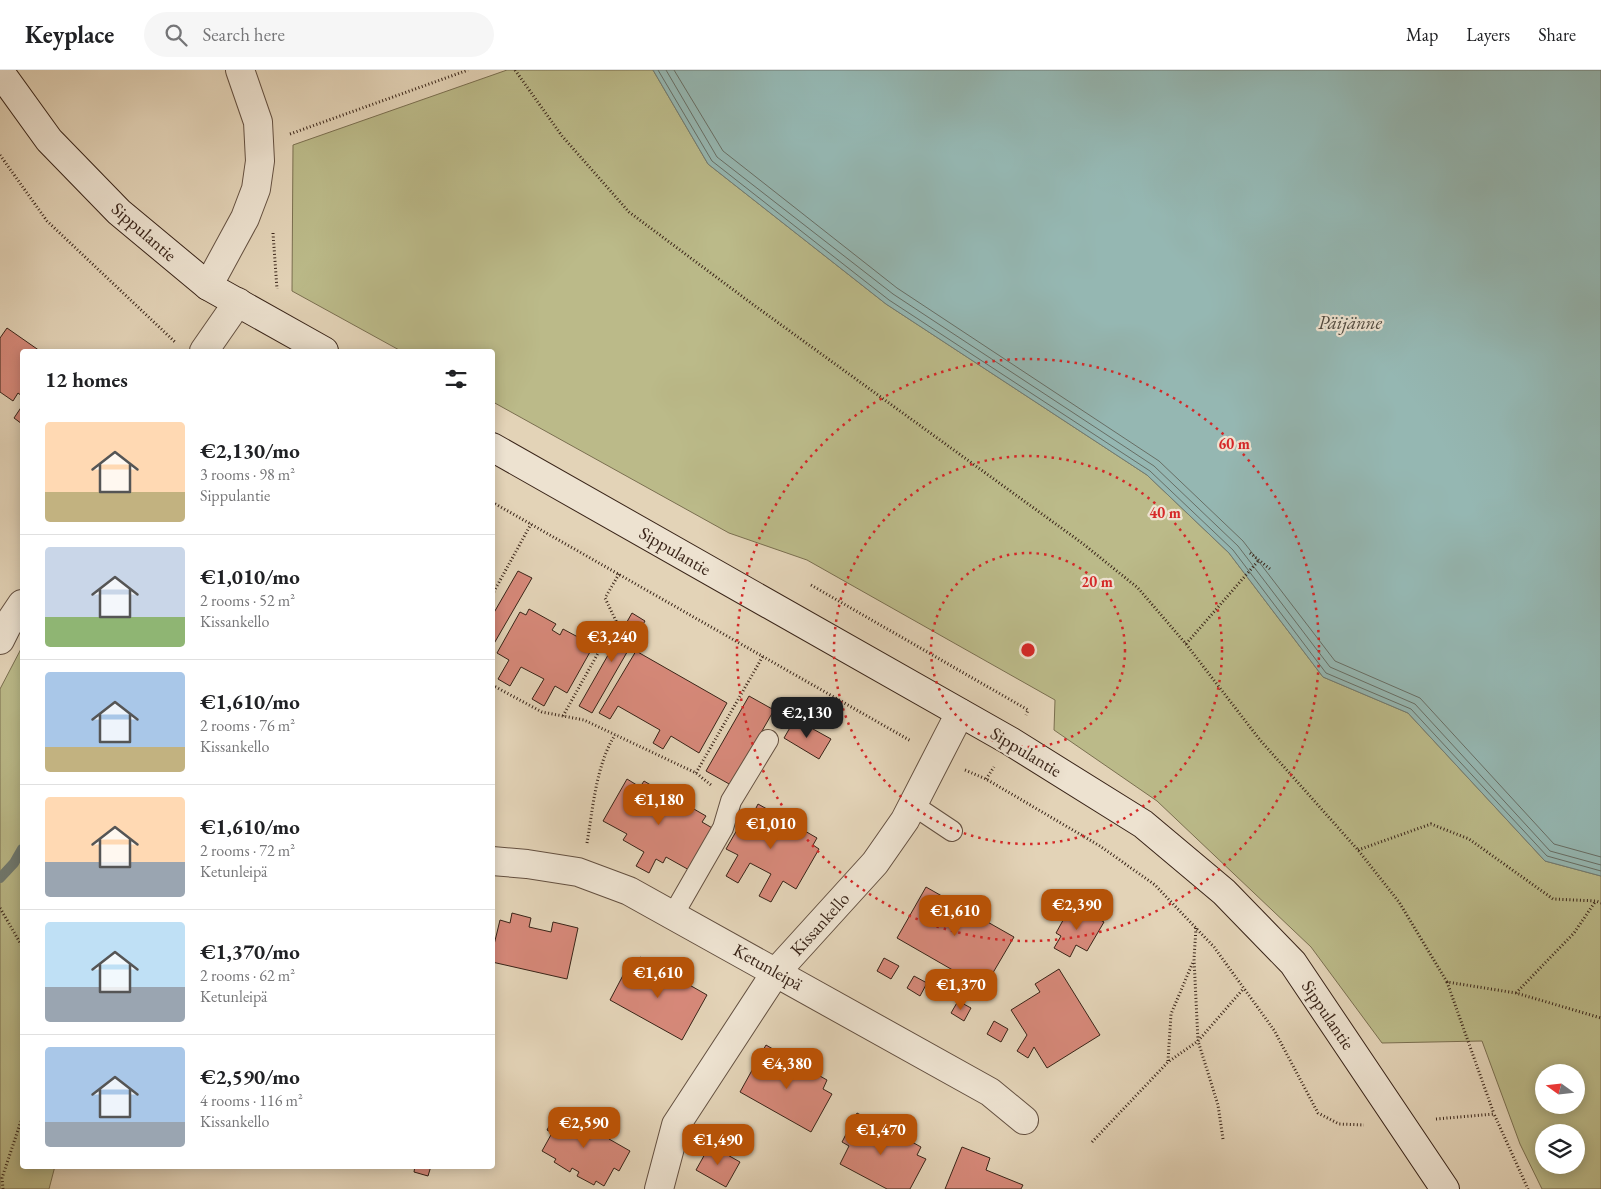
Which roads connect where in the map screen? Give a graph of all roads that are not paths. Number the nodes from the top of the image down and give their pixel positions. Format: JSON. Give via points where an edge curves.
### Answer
{"nodes":[{"id":1,"x":240,"y":70,"type":"edge"},
{"id":2,"x":0,"y":72,"type":"edge"},
{"id":3,"x":208,"y":286,"type":"junction"},
{"id":4,"x":238,"y":302,"type":"junction"},
{"id":5,"x":193,"y":349,"type":"edge"},
{"id":6,"x":320,"y":349,"type":"edge"},
{"id":7,"x":495,"y":449,"type":"edge"},
{"id":8,"x":20,"y":607,"type":"edge"},
{"id":9,"x":0,"y":640,"type":"edge"},
{"id":10,"x":960,"y":713,"type":"junction"},
{"id":11,"x":768,"y":740,"type":"dead end"},
{"id":12,"x":913,"y":805,"type":"junction"},
{"id":13,"x":952,"y":831,"type":"dead end"},
{"id":14,"x":495,"y":861,"type":"edge"},
{"id":15,"x":673,"y":915,"type":"junction"},
{"id":16,"x":776,"y":972,"type":"junction"},
{"id":17,"x":1024,"y":1120,"type":"dead end"},
{"id":18,"x":659,"y":1189,"type":"edge"},
{"id":19,"x":1445,"y":1189,"type":"edge"}],
"edges":[{"from":1,"to":3,"type":"street","via":[[258,122],[260,161],[256,189],[245,218]]},
{"from":2,"to":3,"type":"street","name":"Sippulantie","via":[[49,140],[93,186],[119,212]]},
{"from":3,"to":4,"type":"street","name":"Sippulantie"},
{"from":4,"to":5,"type":"street"},
{"from":4,"to":6,"type":"street","name":"Sippulantie"},
{"from":7,"to":10,"type":"street","name":"Sippulantie"},
{"from":8,"to":9,"type":"street"},
{"from":10,"to":12,"type":"street","name":"Kissankello"},
{"from":10,"to":19,"type":"street","name":"Sippulantie","via":[[1143,824],[1224,892],[1293,963]]},
{"from":11,"to":15,"type":"lane","via":[[731,801],[723,828]]},
{"from":12,"to":13,"type":"lane"},
{"from":12,"to":16,"type":"street","name":"Kissankello","via":[[875,863]]},
{"from":14,"to":15,"type":"street","name":"Ketunleipä","via":[[581,874],[629,891]]},
{"from":15,"to":16,"type":"street","name":"Ketunleipä"},
{"from":16,"to":17,"type":"street","name":"Ketunleipä","via":[[990,1092]]},
{"from":16,"to":18,"type":"street","name":"Kissankello","via":[[676,1125]]}]}
